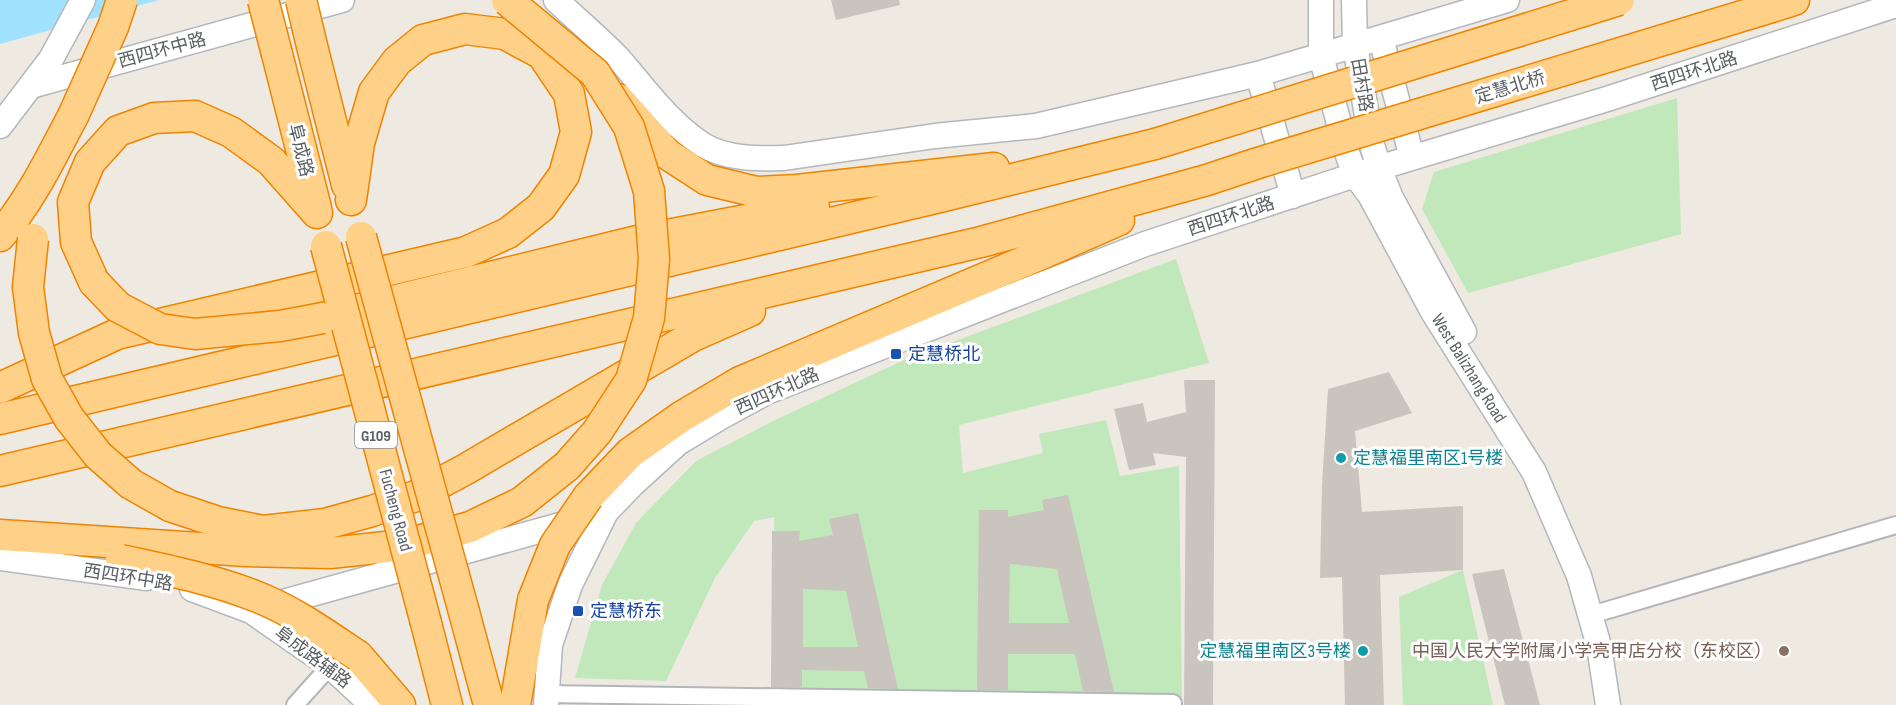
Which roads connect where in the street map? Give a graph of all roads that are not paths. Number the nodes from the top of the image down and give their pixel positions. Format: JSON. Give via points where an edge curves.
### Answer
{"nodes":[{"id":1,"x":83,"y":0,"type":"edge"},
{"id":2,"x":122,"y":0,"type":"edge"},
{"id":3,"x":263,"y":0,"type":"edge"},
{"id":4,"x":301,"y":0,"type":"edge"},
{"id":5,"x":342,"y":0,"type":"edge"},
{"id":6,"x":507,"y":0,"type":"edge"},
{"id":7,"x":556,"y":0,"type":"edge"},
{"id":8,"x":1321,"y":0,"type":"edge"},
{"id":9,"x":1354,"y":0,"type":"edge"},
{"id":10,"x":1507,"y":0,"type":"edge"},
{"id":11,"x":1619,"y":0,"type":"edge"},
{"id":12,"x":1794,"y":0,"type":"edge"},
{"id":13,"x":1896,"y":5,"type":"edge"},
{"id":14,"x":1381,"y":38,"type":"junction"},
{"id":15,"x":1355,"y":45,"type":"junction"},
{"id":16,"x":1321,"y":56,"type":"junction"},
{"id":17,"x":596,"y":73,"type":"junction"},
{"id":18,"x":1258,"y":74,"type":"junction"},
{"id":19,"x":31,"y":86,"type":"junction"},
{"id":20,"x":73,"y":116,"type":"junction"},
{"id":21,"x":0,"y":126,"type":"edge"},
{"id":22,"x":1116,"y":154,"type":"junction"},
{"id":23,"x":1412,"y":158,"type":"junction"},
{"id":24,"x":1379,"y":168,"type":"junction"},
{"id":25,"x":1355,"y":175,"type":"junction"},
{"id":26,"x":1207,"y":180,"type":"junction"},
{"id":27,"x":1293,"y":196,"type":"junction"},
{"id":28,"x":936,"y":198,"type":"junction"},
{"id":29,"x":351,"y":200,"type":"junction"},
{"id":30,"x":317,"y":213,"type":"junction"},
{"id":31,"x":0,"y":236,"type":"edge"},
{"id":32,"x":326,"y":246,"type":"joint"},
{"id":33,"x":815,"y":282,"type":"junction"},
{"id":34,"x":0,"y":388,"type":"edge"},
{"id":35,"x":0,"y":419,"type":"edge"},
{"id":36,"x":0,"y":471,"type":"edge"},
{"id":37,"x":597,"y":505,"type":"junction"},
{"id":38,"x":1896,"y":525,"type":"edge"},
{"id":39,"x":0,"y":537,"type":"edge"},
{"id":40,"x":0,"y":558,"type":"edge"},
{"id":41,"x":251,"y":611,"type":"junction"},
{"id":42,"x":1595,"y":614,"type":"junction"},
{"id":43,"x":330,"y":666,"type":"junction"},
{"id":44,"x":546,"y":700,"type":"edge"},
{"id":45,"x":806,"y":701,"type":"edge"},
{"id":46,"x":1173,"y":703,"type":"dead end"},
{"id":47,"x":295,"y":705,"type":"edge"},
{"id":48,"x":372,"y":705,"type":"edge"},
{"id":49,"x":400,"y":705,"type":"edge"},
{"id":50,"x":447,"y":705,"type":"edge"},
{"id":51,"x":489,"y":705,"type":"edge"},
{"id":52,"x":515,"y":705,"type":"edge"},
{"id":53,"x":1608,"y":705,"type":"edge"},
{"id":54,"x":1618,"y":705,"type":"edge"}],
"edges":[{"from":1,"to":19,"type":"main road","via":[[51,59]]},
{"from":2,"to":20,"type":"highway","bridge":true},
{"from":3,"to":30,"type":"highway","name":"阜成路","number":"G109","bridge":true},
{"from":4,"to":29,"type":"highway","name":"阜成路","number":"G109","bridge":true},
{"from":5,"to":19,"type":"main road","name":"西四环中路"},
{"from":6,"to":17,"type":"highway","bridge":true},
{"from":7,"to":18,"type":"main road","via":[[619,59],[659,108],[705,146],[733,156],[759,159],[1036,126]]},
{"from":8,"to":16,"type":"main road","name":"田村路"},
{"from":9,"to":15,"type":"main road","name":"田村路"},
{"from":10,"to":14,"type":"main road"},
{"from":11,"to":22,"type":"highway","bridge":true},
{"from":12,"to":26,"type":"highway","name":"定慧北桥","bridge":true},
{"from":13,"to":23,"type":"main road","name":"西四环北路"},
{"from":14,"to":15,"type":"main road"},
{"from":14,"to":23,"type":"main road"},
{"from":15,"to":16,"type":"main road"},
{"from":15,"to":24,"type":"main road","name":"田村路"},
{"from":16,"to":18,"type":"main road"},
{"from":16,"to":25,"type":"main road","name":"田村路"},
{"from":17,"to":22,"type":"highway","bridge":true,"via":[[667,154],[707,180],[757,192]]},
{"from":17,"to":39,"type":"highway","bridge":true,"via":[[629,127],[649,191],[654,259],[649,318],[631,380],[597,432],[567,466],[522,502],[470,527],[404,545],[330,553]]},
{"from":18,"to":27,"type":"main road"},
{"from":19,"to":21,"type":"main road"},
{"from":20,"to":31,"type":"highway","via":[[39,179]]},
{"from":20,"to":33,"type":"highway","bridge":true,"via":[[46,186],[33,239],[28,287],[33,333],[47,379],[69,418],[98,455],[131,483],[171,506],[218,522],[263,531],[325,524],[416,496],[693,336]]},
{"from":22,"to":28,"type":"highway"},
{"from":23,"to":24,"type":"main road","name":"西四环北路"},
{"from":24,"to":25,"type":"main road","name":"西四环北路"},
{"from":24,"to":42,"type":"main road","name":"West Balizhang Road","via":[[1452,312],[1526,436],[1567,517],[1587,564]]},
{"from":25,"to":27,"type":"main road","name":"西四环北路"},
{"from":25,"to":42,"type":"main road","name":"West Balizhang Road","via":[[1370,195],[1432,312],[1534,472]]},
{"from":26,"to":33,"type":"highway","via":[[981,242]]},
{"from":26,"to":37,"type":"highway","via":[[740,382],[630,453]]},
{"from":27,"to":37,"type":"main road","name":"西四环北路","via":[[1145,244],[767,392],[678,443],[633,484]]},
{"from":28,"to":30,"type":"highway","bridge":true,"via":[[825,205],[640,240],[323,318],[195,334],[160,329],[118,307],[94,282],[76,242],[73,202],[90,162],[118,131],[154,118],[195,116],[231,132],[271,161]]},
{"from":28,"to":35,"type":"highway"},
{"from":29,"to":34,"type":"highway","via":[[359,143],[374,92],[397,61],[423,40],[465,29],[505,34],[542,54],[569,94],[576,132],[564,175],[541,207],[508,233],[466,252],[117,334]]},
{"from":29,"to":51,"type":"highway","name":"阜成路","number":"G109","bridge":true},
{"from":30,"to":32,"type":"highway","name":"阜成路","number":"G109"},
{"from":32,"to":50,"type":"highway","name":"Fucheng Road","number":"G109","bridge":true},
{"from":33,"to":36,"type":"highway"},
{"from":37,"to":41,"type":"main road"},
{"from":37,"to":44,"type":"main road","via":[[550,645]]},
{"from":37,"to":52,"type":"highway","bridge":true,"via":[[555,545],[533,600]]},
{"from":38,"to":42,"type":"street"},
{"from":39,"to":49,"type":"highway","bridge":true,"via":[[196,577],[256,596],[310,624],[358,657]]},
{"from":40,"to":41,"type":"main road","name":"西四环中路","via":[[171,581]]},
{"from":41,"to":43,"type":"main road","name":"阜成路辅路"},
{"from":42,"to":53,"type":"main road","name":"West Balizhang Road"},
{"from":42,"to":54,"type":"main road","name":"West Balizhang Road","via":[[1608,645]]},
{"from":43,"to":47,"type":"street"},
{"from":43,"to":48,"type":"main road","name":"阜成路辅路"},
{"from":44,"to":45,"type":"street"},
{"from":45,"to":46,"type":"street"}]}
